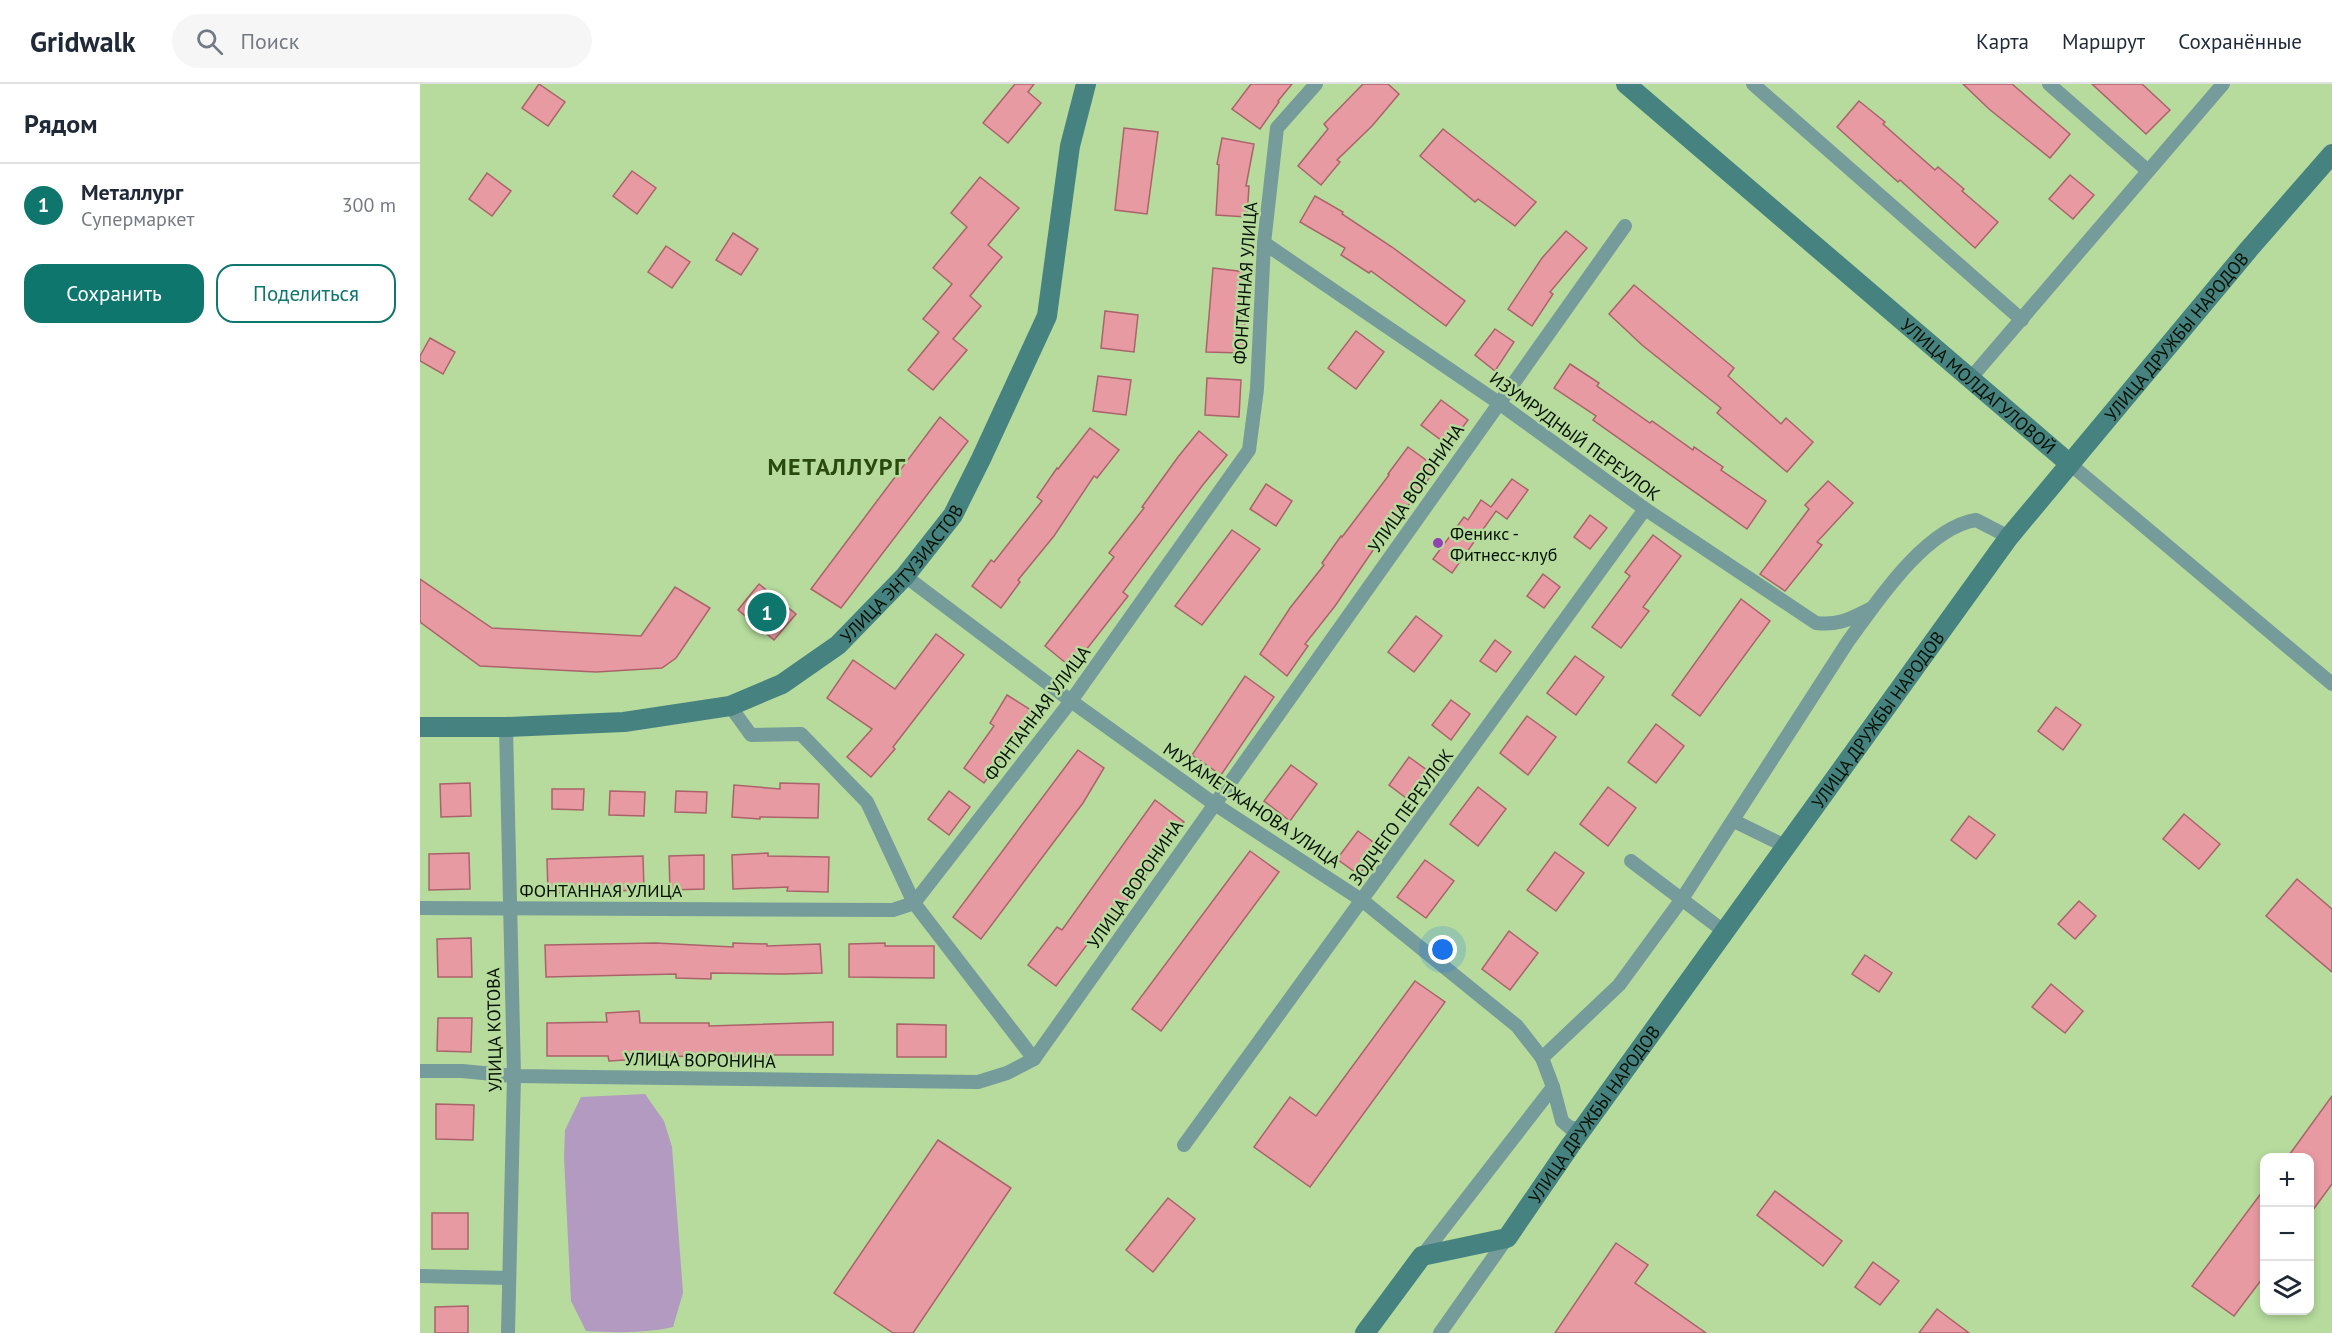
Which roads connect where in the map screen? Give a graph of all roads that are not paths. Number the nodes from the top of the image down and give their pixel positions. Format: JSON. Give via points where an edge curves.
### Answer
{"nodes":[{"id":1,"x":1086,"y":84,"type":"edge"},
{"id":2,"x":1316,"y":84,"type":"edge"},
{"id":3,"x":1626,"y":84,"type":"edge"},
{"id":4,"x":2049,"y":84,"type":"edge"},
{"id":5,"x":2223,"y":84,"type":"edge"},
{"id":6,"x":1758,"y":86,"type":"edge"},
{"id":7,"x":2332,"y":154,"type":"edge"},
{"id":8,"x":2147,"y":170,"type":"junction"},
{"id":9,"x":1624,"y":226,"type":"dead end"},
{"id":10,"x":1264,"y":243,"type":"junction"},
{"id":11,"x":2022,"y":320,"type":"junction"},
{"id":12,"x":1970,"y":379,"type":"junction"},
{"id":13,"x":1499,"y":403,"type":"junction"},
{"id":14,"x":2070,"y":464,"type":"junction"},
{"id":15,"x":1645,"y":509,"type":"junction"},
{"id":16,"x":2009,"y":537,"type":"junction"},
{"id":17,"x":905,"y":576,"type":"junction"},
{"id":18,"x":1874,"y":607,"type":"junction"},
{"id":19,"x":2332,"y":684,"type":"edge"},
{"id":20,"x":1071,"y":701,"type":"junction"},
{"id":21,"x":729,"y":706,"type":"junction"},
{"id":22,"x":420,"y":726,"type":"edge"},
{"id":23,"x":506,"y":727,"type":"junction"},
{"id":24,"x":1214,"y":803,"type":"junction"},
{"id":25,"x":1734,"y":821,"type":"junction"},
{"id":26,"x":1787,"y":847,"type":"junction"},
{"id":27,"x":1631,"y":861,"type":"dead end"},
{"id":28,"x":1363,"y":900,"type":"junction"},
{"id":29,"x":1682,"y":900,"type":"junction"},
{"id":30,"x":914,"y":903,"type":"junction"},
{"id":31,"x":511,"y":908,"type":"junction"},
{"id":32,"x":420,"y":909,"type":"edge"},
{"id":33,"x":1725,"y":932,"type":"junction"},
{"id":34,"x":1542,"y":1058,"type":"junction"},
{"id":35,"x":1034,"y":1059,"type":"junction"},
{"id":36,"x":420,"y":1071,"type":"edge"},
{"id":37,"x":514,"y":1076,"type":"junction"},
{"id":38,"x":1553,"y":1087,"type":"junction"},
{"id":39,"x":1581,"y":1130,"type":"junction"},
{"id":40,"x":1184,"y":1145,"type":"dead end"},
{"id":41,"x":1507,"y":1238,"type":"junction"},
{"id":42,"x":1422,"y":1256,"type":"junction"},
{"id":43,"x":420,"y":1276,"type":"edge"},
{"id":44,"x":509,"y":1278,"type":"junction"},
{"id":45,"x":508,"y":1333,"type":"edge"},
{"id":46,"x":1365,"y":1333,"type":"edge"},
{"id":47,"x":1440,"y":1333,"type":"edge"}],
"edges":[{"from":1,"to":17,"type":"street","name":"УЛИЦА ЭНТУЗИАСТОВ","via":[[1070,146],[1047,316],[952,515]]},
{"from":2,"to":10,"type":"street","name":"ФОНТАННАЯ УЛИЦА","via":[[1277,128]]},
{"from":3,"to":12,"type":"street","name":"УЛИЦА МОЛДАГУЛОВОЙ"},
{"from":4,"to":8,"type":"street"},
{"from":5,"to":8,"type":"street"},
{"from":6,"to":11,"type":"street"},
{"from":7,"to":14,"type":"street","name":"УЛИЦА ДРУЖБЫ НАРОДОВ"},
{"from":8,"to":11,"type":"street"},
{"from":9,"to":13,"type":"street","name":"УЛИЦА ВОРОНИНА"},
{"from":10,"to":13,"type":"street","name":"ИЗУМРУДНЫЙ ПЕРЕУЛОК"},
{"from":10,"to":20,"type":"street","name":"ФОНТАННАЯ УЛИЦА","via":[[1257,389],[1249,450]]},
{"from":11,"to":12,"type":"street"},
{"from":12,"to":14,"type":"street","name":"УЛИЦА МОЛДАГУЛОВОЙ"},
{"from":13,"to":15,"type":"street","name":"ИЗУМРУДНЫЙ ПЕРЕУЛОК"},
{"from":13,"to":24,"type":"street","name":"УЛИЦА ВОРОНИНА"},
{"from":14,"to":16,"type":"street","name":"УЛИЦА ДРУЖБЫ НАРОДОВ"},
{"from":14,"to":19,"type":"street","name":"УЛИЦА МОЛДАГУЛОВОЙ"},
{"from":15,"to":18,"type":"street","name":"ИЗУМРУДНЫЙ ПЕРЕУЛОК","via":[[1816,623],[1843,622]]},
{"from":15,"to":28,"type":"street","name":"ЗОДЧЕГО ПЕРЕУЛОК"},
{"from":16,"to":18,"type":"street","via":[[1976,520],[1952,527],[1921,551]]},
{"from":16,"to":26,"type":"street","name":"УЛИЦА ДРУЖБЫ НАРОДОВ"},
{"from":17,"to":20,"type":"street","name":"МУХАМЕТЖАНОВА УЛИЦА"},
{"from":17,"to":21,"type":"street","name":"УЛИЦА ЭНТУЗИАСТОВ","via":[[819,660],[782,684]]},
{"from":18,"to":25,"type":"street"},
{"from":20,"to":24,"type":"street","name":"МУХАМЕТЖАНОВА УЛИЦА"},
{"from":20,"to":30,"type":"street","name":"ФОНТАННАЯ УЛИЦА"},
{"from":21,"to":23,"type":"street","name":"УЛИЦА ЭНТУЗИАСТОВ","via":[[624,722]]},
{"from":21,"to":30,"type":"street","via":[[751,735],[801,734],[867,802]]},
{"from":22,"to":23,"type":"street","name":"УЛИЦА ЭНТУЗИАСТОВ"},
{"from":23,"to":31,"type":"street","name":"УЛИЦА КОТОВА"},
{"from":24,"to":28,"type":"street","name":"МУХАМЕТЖАНОВА УЛИЦА"},
{"from":24,"to":35,"type":"street","name":"УЛИЦА ВОРОНИНА"},
{"from":25,"to":26,"type":"street"},
{"from":25,"to":29,"type":"street"},
{"from":26,"to":33,"type":"street","name":"УЛИЦА ДРУЖБЫ НАРОДОВ"},
{"from":27,"to":29,"type":"street"},
{"from":28,"to":34,"type":"street","name":"МУХАМЕТЖАНОВА УЛИЦА","via":[[1517,1026]]},
{"from":28,"to":40,"type":"street","name":"ЗОДЧЕГО ПЕРЕУЛОК"},
{"from":29,"to":33,"type":"street"},
{"from":29,"to":34,"type":"street","via":[[1619,984]]},
{"from":30,"to":31,"type":"street","name":"ФОНТАННАЯ УЛИЦА","via":[[893,910]]},
{"from":30,"to":35,"type":"street"},
{"from":31,"to":32,"type":"street","name":"ФОНТАННАЯ УЛИЦА"},
{"from":31,"to":37,"type":"street","name":"УЛИЦА КОТОВА"},
{"from":33,"to":39,"type":"street","name":"УЛИЦА ДРУЖБЫ НАРОДОВ"},
{"from":34,"to":38,"type":"street","name":"МУХАМЕТЖАНОВА УЛИЦА"},
{"from":35,"to":37,"type":"street","name":"УЛИЦА ВОРОНИНА","via":[[978,1082]]},
{"from":36,"to":37,"type":"street","name":"УЛИЦА ВОРОНИНА"},
{"from":37,"to":44,"type":"street","name":"УЛИЦА КОТОВА"},
{"from":38,"to":39,"type":"street","name":"МУХАМЕТЖАНОВА УЛИЦА","via":[[1562,1121]]},
{"from":38,"to":42,"type":"street"},
{"from":39,"to":41,"type":"street","name":"УЛИЦА ДРУЖБЫ НАРОДОВ"},
{"from":41,"to":42,"type":"street"},
{"from":41,"to":47,"type":"street"},
{"from":42,"to":46,"type":"street"},
{"from":43,"to":44,"type":"street"},
{"from":44,"to":45,"type":"street","name":"УЛИЦА КОТОВА"}]}
